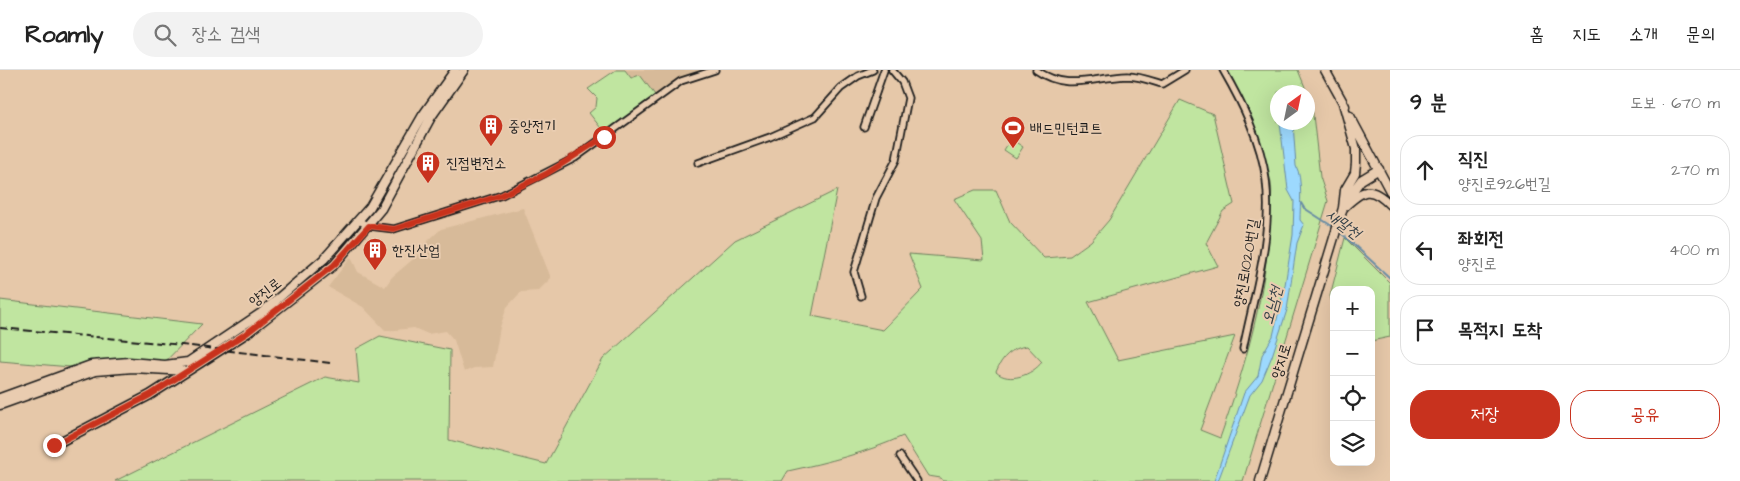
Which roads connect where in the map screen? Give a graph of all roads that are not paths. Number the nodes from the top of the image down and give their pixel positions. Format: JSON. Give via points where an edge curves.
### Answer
{"nodes":[{"id":1,"x":455,"y":70,"type":"edge"},
{"id":2,"x":464,"y":70,"type":"edge"},
{"id":3,"x":715,"y":70,"type":"edge"},
{"id":4,"x":873,"y":70,"type":"edge"},
{"id":5,"x":884,"y":70,"type":"edge"},
{"id":6,"x":892,"y":70,"type":"edge"},
{"id":7,"x":1036,"y":70,"type":"edge"},
{"id":8,"x":1185,"y":70,"type":"edge"},
{"id":9,"x":1223,"y":70,"type":"edge"},
{"id":10,"x":1326,"y":70,"type":"edge"},
{"id":11,"x":1343,"y":103,"type":"junction"},
{"id":12,"x":864,"y":127,"type":"dead end"},
{"id":13,"x":698,"y":163,"type":"dead end"},
{"id":14,"x":1379,"y":169,"type":"junction"},
{"id":15,"x":1390,"y":191,"type":"edge"},
{"id":16,"x":1390,"y":206,"type":"edge"},
{"id":17,"x":1343,"y":208,"type":"junction"},
{"id":18,"x":359,"y":221,"type":"junction"},
{"id":19,"x":369,"y":226,"type":"junction"},
{"id":20,"x":861,"y":296,"type":"dead end"},
{"id":21,"x":1243,"y":349,"type":"dead end"},
{"id":22,"x":188,"y":371,"type":"junction"},
{"id":23,"x":0,"y":398,"type":"edge"},
{"id":24,"x":0,"y":405,"type":"edge"},
{"id":25,"x":54,"y":445,"type":"dead end"},
{"id":26,"x":900,"y":456,"type":"dead end"},
{"id":27,"x":917,"y":481,"type":"edge"},
{"id":28,"x":1260,"y":481,"type":"edge"}],
"edges":[{"from":1,"to":18,"type":"main road","name":"양진로","via":[[423,115],[381,192]]},
{"from":2,"to":19,"type":"main road","name":"양진로","via":[[440,103]]},
{"from":3,"to":19,"type":"street","via":[[681,81],[575,158],[502,195],[394,229]]},
{"from":4,"to":13,"type":"street","via":[[841,88],[815,117]]},
{"from":5,"to":12,"type":"street"},
{"from":6,"to":20,"type":"street","via":[[902,82],[908,98],[896,160],[876,198],[854,272]]},
{"from":7,"to":8,"type":"street","via":[[1064,83],[1129,76],[1162,84]]},
{"from":9,"to":21,"type":"street","name":"양진로1020번길","via":[[1253,133],[1266,178],[1266,236]]},
{"from":10,"to":11,"type":"main road"},
{"from":11,"to":14,"type":"main road"},
{"from":11,"to":17,"type":"main road","via":[[1356,149],[1354,173],[1345,190]]},
{"from":14,"to":15,"type":"main road"},
{"from":14,"to":17,"type":"main road","via":[[1356,185]]},
{"from":16,"to":17,"type":"main road","via":[[1378,195],[1367,191]]},
{"from":17,"to":28,"type":"main road","name":"양지로"},
{"from":18,"to":19,"type":"street"},
{"from":18,"to":23,"type":"main road","name":"양진로","via":[[294,287],[188,362],[91,365]]},
{"from":19,"to":22,"type":"main road","name":"양진로","via":[[334,265],[279,310]]},
{"from":22,"to":24,"type":"main road","via":[[133,368],[95,371]]},
{"from":22,"to":25,"type":"main road","name":"양진로","via":[[109,418]]},
{"from":26,"to":27,"type":"street"}]}
